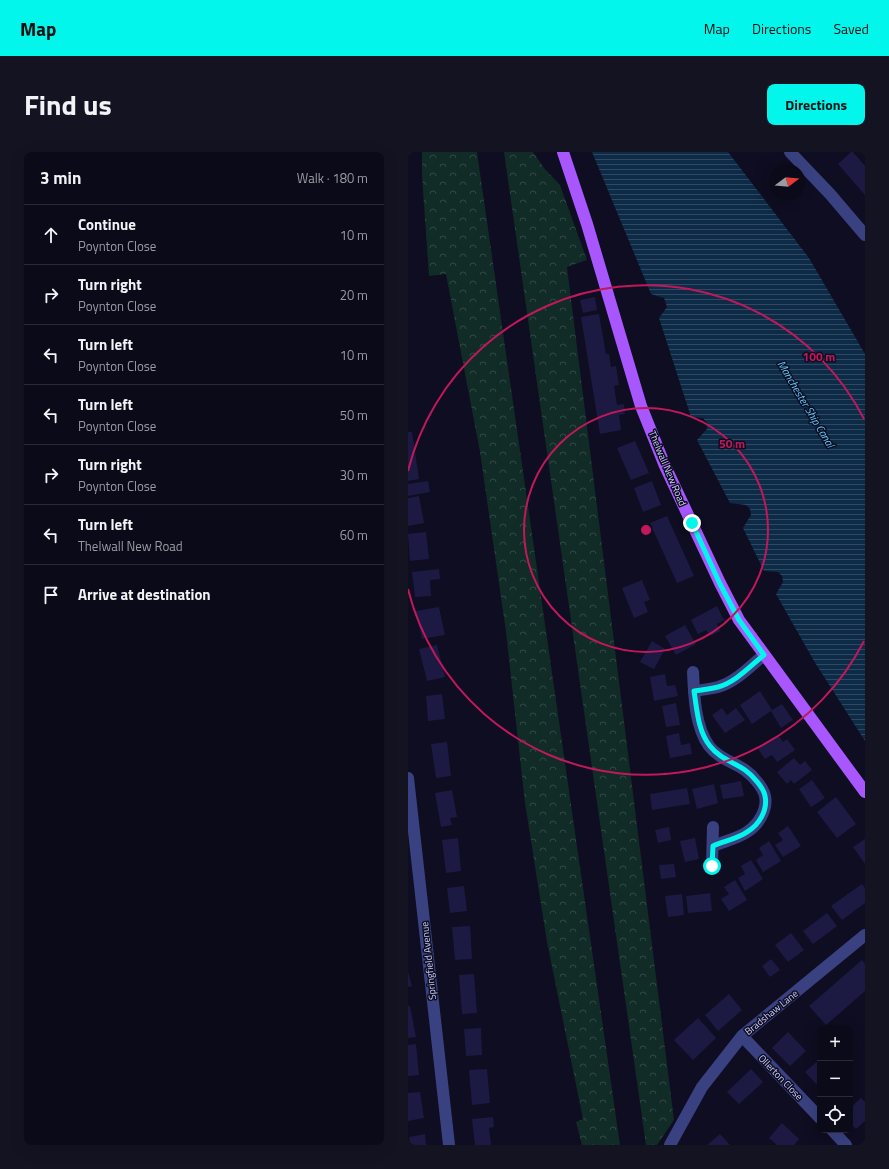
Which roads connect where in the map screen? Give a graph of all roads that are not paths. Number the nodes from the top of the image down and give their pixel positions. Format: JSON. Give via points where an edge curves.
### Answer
{"nodes":[{"id":1,"x":563,"y":152,"type":"edge"},
{"id":2,"x":790,"y":152,"type":"edge"},
{"id":3,"x":865,"y":235,"type":"edge"},
{"id":4,"x":764,"y":655,"type":"junction"},
{"id":5,"x":693,"y":672,"type":"dead end"},
{"id":6,"x":694,"y":691,"type":"junction"},
{"id":7,"x":408,"y":778,"type":"edge"},
{"id":8,"x":864,"y":787,"type":"edge"},
{"id":9,"x":713,"y":827,"type":"dead end"},
{"id":10,"x":713,"y":846,"type":"junction"},
{"id":11,"x":712,"y":866,"type":"dead end"},
{"id":12,"x":865,"y":936,"type":"edge"},
{"id":13,"x":742,"y":1036,"type":"junction"},
{"id":14,"x":817,"y":1115,"type":"edge"},
{"id":15,"x":835,"y":1133,"type":"edge"},
{"id":16,"x":448,"y":1145,"type":"edge"},
{"id":17,"x":670,"y":1145,"type":"edge"},
{"id":18,"x":846,"y":1145,"type":"edge"}],
"edges":[{"from":1,"to":4,"type":"main road","name":"Thelwall New Road","via":[[641,406],[665,466],[720,584],[739,620]]},
{"from":2,"to":3,"type":"street"},
{"from":4,"to":6,"type":"street","via":[[729,683]]},
{"from":4,"to":8,"type":"main road","name":"Thelwall New Road"},
{"from":5,"to":6,"type":"street"},
{"from":6,"to":10,"type":"street","via":[[702,733],[710,747],[746,770],[758,782],[765,796],[764,812],[758,823],[747,833]]},
{"from":7,"to":16,"type":"street","name":"Springfield Avenue"},
{"from":9,"to":10,"type":"street"},
{"from":10,"to":11,"type":"street"},
{"from":12,"to":13,"type":"street","name":"Bradshaw Lane"},
{"from":13,"to":14,"type":"street","name":"Ollerton Close"},
{"from":13,"to":17,"type":"street","name":"Bradshaw Lane","via":[[702,1087]]},
{"from":15,"to":18,"type":"street"}]}
